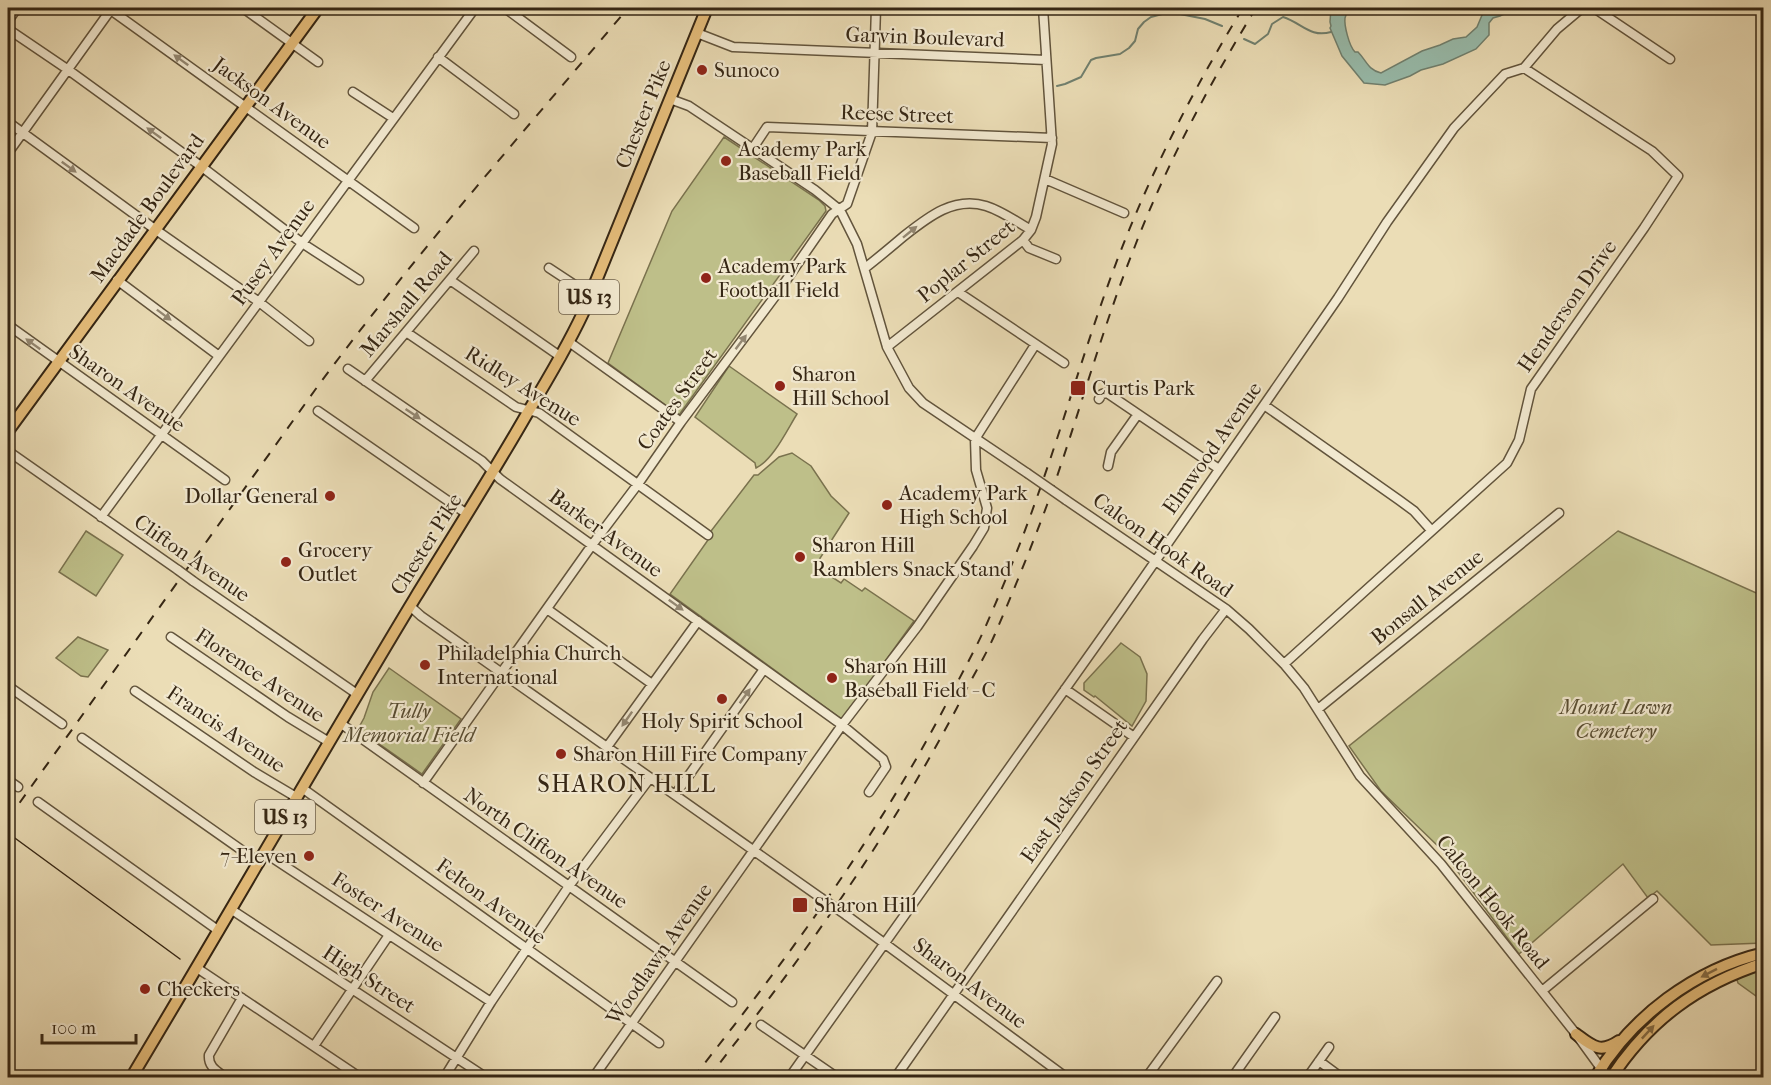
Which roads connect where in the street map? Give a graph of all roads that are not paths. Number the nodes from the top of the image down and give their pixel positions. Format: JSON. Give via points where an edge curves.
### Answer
{"nodes":[{"id":1,"x":17,"y":8,"type":"edge"},
{"id":2,"x":110,"y":8,"type":"edge"},
{"id":3,"x":243,"y":8,"type":"edge"},
{"id":4,"x":318,"y":8,"type":"edge"},
{"id":5,"x":475,"y":8,"type":"edge"},
{"id":6,"x":505,"y":8,"type":"edge"},
{"id":7,"x":707,"y":8,"type":"edge"},
{"id":8,"x":876,"y":8,"type":"edge"},
{"id":9,"x":1043,"y":8,"type":"edge"},
{"id":10,"x":1582,"y":8,"type":"edge"},
{"id":11,"x":1594,"y":8,"type":"edge"},
{"id":12,"x":8,"y":21,"type":"edge"},
{"id":13,"x":8,"y":29,"type":"edge"},
{"id":14,"x":697,"y":33,"type":"junction"},
{"id":15,"x":291,"y":43,"type":"junction"},
{"id":16,"x":874,"y":52,"type":"junction"},
{"id":17,"x":438,"y":57,"type":"junction"},
{"id":18,"x":571,"y":57,"type":"dead end"},
{"id":19,"x":1670,"y":59,"type":"dead end"},
{"id":20,"x":1046,"y":60,"type":"junction"},
{"id":21,"x":318,"y":62,"type":"dead end"},
{"id":22,"x":1524,"y":68,"type":"junction"},
{"id":23,"x":67,"y":69,"type":"junction"},
{"id":24,"x":353,"y":92,"type":"dead end"},
{"id":25,"x":670,"y":99,"type":"junction"},
{"id":26,"x":245,"y":106,"type":"junction"},
{"id":27,"x":514,"y":114,"type":"dead end"},
{"id":28,"x":393,"y":118,"type":"junction"},
{"id":29,"x":8,"y":122,"type":"edge"},
{"id":30,"x":872,"y":132,"type":"junction"},
{"id":31,"x":22,"y":133,"type":"junction"},
{"id":32,"x":1052,"y":138,"type":"junction"},
{"id":33,"x":753,"y":148,"type":"junction"},
{"id":34,"x":8,"y":153,"type":"edge"},
{"id":35,"x":202,"y":167,"type":"junction"},
{"id":36,"x":1045,"y":180,"type":"junction"},
{"id":37,"x":348,"y":181,"type":"junction"},
{"id":38,"x":840,"y":210,"type":"junction"},
{"id":39,"x":1124,"y":213,"type":"dead end"},
{"id":40,"x":414,"y":228,"type":"dead end"},
{"id":41,"x":156,"y":230,"type":"junction"},
{"id":42,"x":1031,"y":230,"type":"junction"},
{"id":43,"x":1023,"y":240,"type":"junction"},
{"id":44,"x":302,"y":243,"type":"junction"},
{"id":45,"x":474,"y":251,"type":"dead end"},
{"id":46,"x":1056,"y":259,"type":"dead end"},
{"id":47,"x":549,"y":268,"type":"dead end"},
{"id":48,"x":864,"y":268,"type":"junction"},
{"id":49,"x":117,"y":280,"type":"junction"},
{"id":50,"x":359,"y":280,"type":"dead end"},
{"id":51,"x":450,"y":280,"type":"junction"},
{"id":52,"x":958,"y":292,"type":"junction"},
{"id":53,"x":590,"y":295,"type":"junction"},
{"id":54,"x":259,"y":302,"type":"junction"},
{"id":55,"x":8,"y":325,"type":"edge"},
{"id":56,"x":406,"y":332,"type":"junction"},
{"id":57,"x":309,"y":341,"type":"dead end"},
{"id":58,"x":569,"y":342,"type":"junction"},
{"id":59,"x":1035,"y":345,"type":"junction"},
{"id":60,"x":887,"y":346,"type":"junction"},
{"id":61,"x":219,"y":356,"type":"junction"},
{"id":62,"x":561,"y":357,"type":"junction"},
{"id":63,"x":58,"y":362,"type":"junction"},
{"id":64,"x":1064,"y":363,"type":"dead end"},
{"id":65,"x":348,"y":369,"type":"dead end"},
{"id":66,"x":365,"y":381,"type":"junction"},
{"id":67,"x":1099,"y":399,"type":"dead end"},
{"id":68,"x":1264,"y":405,"type":"junction"},
{"id":69,"x":529,"y":410,"type":"junction"},
{"id":70,"x":318,"y":411,"type":"dead end"},
{"id":71,"x":1138,"y":414,"type":"junction"},
{"id":72,"x":681,"y":423,"type":"junction"},
{"id":73,"x":8,"y":431,"type":"edge"},
{"id":74,"x":162,"y":434,"type":"junction"},
{"id":75,"x":975,"y":439,"type":"junction"},
{"id":76,"x":8,"y":451,"type":"edge"},
{"id":77,"x":1108,"y":466,"type":"dead end"},
{"id":78,"x":1219,"y":469,"type":"junction"},
{"id":79,"x":493,"y":472,"type":"junction"},
{"id":80,"x":225,"y":480,"type":"dead end"},
{"id":81,"x":638,"y":484,"type":"junction"},
{"id":82,"x":1559,"y":513,"type":"dead end"},
{"id":83,"x":467,"y":514,"type":"junction"},
{"id":84,"x":101,"y":518,"type":"junction"},
{"id":85,"x":1431,"y":530,"type":"junction"},
{"id":86,"x":708,"y":535,"type":"dead end"},
{"id":87,"x":592,"y":545,"type":"junction"},
{"id":88,"x":1155,"y":561,"type":"junction"},
{"id":89,"x":410,"y":606,"type":"junction"},
{"id":90,"x":547,"y":609,"type":"junction"},
{"id":91,"x":1226,"y":609,"type":"junction"},
{"id":92,"x":698,"y":621,"type":"junction"},
{"id":93,"x":171,"y":637,"type":"dead end"},
{"id":94,"x":1284,"y":664,"type":"junction"},
{"id":95,"x":764,"y":669,"type":"junction"},
{"id":96,"x":500,"y":673,"type":"junction"},
{"id":97,"x":652,"y":684,"type":"junction"},
{"id":98,"x":8,"y":686,"type":"edge"},
{"id":99,"x":1065,"y":689,"type":"junction"},
{"id":100,"x":135,"y":691,"type":"dead end"},
{"id":101,"x":357,"y":694,"type":"junction"},
{"id":102,"x":1318,"y":709,"type":"junction"},
{"id":103,"x":340,"y":723,"type":"junction"},
{"id":104,"x":62,"y":724,"type":"dead end"},
{"id":105,"x":842,"y":725,"type":"junction"},
{"id":106,"x":1134,"y":737,"type":"junction"},
{"id":107,"x":82,"y":738,"type":"dead end"},
{"id":108,"x":329,"y":742,"type":"junction"},
{"id":109,"x":607,"y":747,"type":"junction"},
{"id":110,"x":650,"y":778,"type":"junction"},
{"id":111,"x":8,"y":780,"type":"edge"},
{"id":112,"x":423,"y":783,"type":"junction"},
{"id":113,"x":18,"y":787,"type":"dead end"},
{"id":114,"x":869,"y":792,"type":"dead end"},
{"id":115,"x":299,"y":793,"type":"junction"},
{"id":116,"x":675,"y":795,"type":"junction"},
{"id":117,"x":38,"y":802,"type":"dead end"},
{"id":118,"x":753,"y":850,"type":"junction"},
{"id":119,"x":262,"y":858,"type":"junction"},
{"id":120,"x":569,"y":886,"type":"junction"},
{"id":121,"x":1653,"y":899,"type":"dead end"},
{"id":122,"x":232,"y":910,"type":"junction"},
{"id":123,"x":219,"y":931,"type":"junction"},
{"id":124,"x":389,"y":935,"type":"junction"},
{"id":125,"x":885,"y":943,"type":"junction"},
{"id":126,"x":526,"y":948,"type":"junction"},
{"id":127,"x":1764,"y":953,"type":"edge"},
{"id":128,"x":675,"y":962,"type":"junction"},
{"id":129,"x":1764,"y":963,"type":"edge"},
{"id":130,"x":197,"y":968,"type":"junction"},
{"id":131,"x":1217,"y":981,"type":"dead end"},
{"id":132,"x":352,"y":989,"type":"junction"},
{"id":133,"x":1542,"y":991,"type":"junction"},
{"id":134,"x":953,"y":994,"type":"junction"},
{"id":135,"x":242,"y":998,"type":"junction"},
{"id":136,"x":491,"y":1002,"type":"junction"},
{"id":137,"x":732,"y":1002,"type":"dead end"},
{"id":138,"x":1275,"y":1017,"type":"dead end"},
{"id":139,"x":632,"y":1024,"type":"junction"},
{"id":140,"x":761,"y":1025,"type":"dead end"},
{"id":141,"x":1633,"y":1029,"type":"junction"},
{"id":142,"x":1576,"y":1034,"type":"junction"},
{"id":143,"x":659,"y":1043,"type":"dead end"},
{"id":144,"x":314,"y":1046,"type":"junction"},
{"id":145,"x":1329,"y":1047,"type":"dead end"},
{"id":146,"x":806,"y":1055,"type":"junction"},
{"id":147,"x":457,"y":1058,"type":"junction"},
{"id":148,"x":1319,"y":1061,"type":"junction"},
{"id":149,"x":1601,"y":1067,"type":"junction"},
{"id":150,"x":131,"y":1077,"type":"edge"},
{"id":151,"x":226,"y":1077,"type":"edge"},
{"id":152,"x":361,"y":1077,"type":"edge"},
{"id":153,"x":444,"y":1077,"type":"edge"},
{"id":154,"x":487,"y":1077,"type":"edge"},
{"id":155,"x":593,"y":1077,"type":"edge"},
{"id":156,"x":789,"y":1077,"type":"edge"},
{"id":157,"x":838,"y":1077,"type":"edge"},
{"id":158,"x":895,"y":1077,"type":"edge"},
{"id":159,"x":1067,"y":1077,"type":"edge"},
{"id":160,"x":1146,"y":1077,"type":"edge"},
{"id":161,"x":1232,"y":1077,"type":"edge"},
{"id":162,"x":1307,"y":1077,"type":"edge"},
{"id":163,"x":1342,"y":1077,"type":"edge"},
{"id":164,"x":1595,"y":1077,"type":"edge"},
{"id":165,"x":1609,"y":1077,"type":"edge"}],
"edges":[{"from":1,"to":12,"type":"street"},
{"from":2,"to":23,"type":"street"},
{"from":26,"to":2,"type":"street","name":"Jackson Avenue","one_way":true},
{"from":3,"to":15,"type":"street"},
{"from":4,"to":15,"type":"main road","name":"Macdade Boulevard"},
{"from":5,"to":17,"type":"street","name":"Pusey Avenue"},
{"from":6,"to":18,"type":"street"},
{"from":7,"to":14,"type":"main road","name":"Chester Pike","number":"US 13"},
{"from":8,"to":16,"type":"street","name":"Coates Street"},
{"from":9,"to":20,"type":"street","name":"Poplar Street"},
{"from":10,"to":22,"type":"street","name":"Elmwood Avenue","via":[[1557,29]]},
{"from":11,"to":19,"type":"street"},
{"from":13,"to":23,"type":"street"},
{"from":14,"to":16,"type":"street","name":"Garvin Boulevard","via":[[733,47]]},
{"from":14,"to":25,"type":"main road","name":"Chester Pike","number":"US 13"},
{"from":15,"to":21,"type":"street"},
{"from":15,"to":26,"type":"main road","name":"Macdade Boulevard"},
{"from":16,"to":20,"type":"street","name":"Garvin Boulevard"},
{"from":16,"to":30,"type":"street","name":"Coates Street"},
{"from":17,"to":27,"type":"street"},
{"from":17,"to":28,"type":"street","name":"Pusey Avenue"},
{"from":20,"to":32,"type":"street","name":"Poplar Street"},
{"from":22,"to":68,"type":"street","name":"Elmwood Avenue","via":[[1505,74],[1454,128]]},
{"from":22,"to":85,"type":"street","name":"Henderson Drive","via":[[1652,151],[1678,176],[1530,388],[1519,440],[1507,464]]},
{"from":23,"to":31,"type":"street"},
{"from":35,"to":23,"type":"street","one_way":true},
{"from":24,"to":28,"type":"street"},
{"from":25,"to":33,"type":"street","name":"Calcon Hook Road","via":[[689,106]]},
{"from":25,"to":53,"type":"main road","name":"Chester Pike","number":"US 13"},
{"from":26,"to":35,"type":"main road","name":"Macdade Boulevard"},
{"from":26,"to":37,"type":"street","name":"Jackson Avenue"},
{"from":28,"to":37,"type":"street","name":"Pusey Avenue"},
{"from":29,"to":31,"type":"street"},
{"from":30,"to":32,"type":"street","name":"Reese Street"},
{"from":30,"to":33,"type":"street","name":"Reese Street","via":[[767,127]]},
{"from":30,"to":38,"type":"street","name":"Coates Street","via":[[847,204]]},
{"from":31,"to":34,"type":"street"},
{"from":31,"to":41,"type":"street","one_way":true},
{"from":32,"to":36,"type":"street","name":"Poplar Street"},
{"from":33,"to":38,"type":"street","name":"Calcon Hook Road"},
{"from":35,"to":41,"type":"main road","name":"Macdade Boulevard"},
{"from":35,"to":44,"type":"street"},
{"from":36,"to":39,"type":"street"},
{"from":36,"to":42,"type":"street","name":"Poplar Street"},
{"from":37,"to":40,"type":"street","name":"Jackson Avenue"},
{"from":37,"to":44,"type":"street","name":"Pusey Avenue"},
{"from":38,"to":48,"type":"street","name":"Calcon Hook Road"},
{"from":72,"to":38,"type":"street","name":"Coates Street","one_way":true,"via":[[832,214]]},
{"from":41,"to":49,"type":"main road","name":"Macdade Boulevard"},
{"from":41,"to":54,"type":"street"},
{"from":42,"to":43,"type":"street","name":"Poplar Street"},
{"from":48,"to":42,"type":"street","one_way":true,"via":[[928,218],[960,204],[996,209]]},
{"from":43,"to":46,"type":"street","via":[[1029,248]]},
{"from":43,"to":52,"type":"street","name":"Poplar Street"},
{"from":44,"to":50,"type":"street"},
{"from":44,"to":54,"type":"street","name":"Pusey Avenue"},
{"from":45,"to":51,"type":"street","name":"Marshall Road"},
{"from":47,"to":53,"type":"street"},
{"from":48,"to":60,"type":"street","name":"Calcon Hook Road"},
{"from":49,"to":61,"type":"street","one_way":true},
{"from":49,"to":63,"type":"main road","name":"Macdade Boulevard"},
{"from":51,"to":56,"type":"street","name":"Marshall Road"},
{"from":51,"to":62,"type":"street"},
{"from":52,"to":59,"type":"street"},
{"from":52,"to":60,"type":"street","name":"Poplar Street"},
{"from":53,"to":58,"type":"main road","name":"Chester Pike","number":"US 13"},
{"from":54,"to":57,"type":"street"},
{"from":54,"to":61,"type":"street","name":"Pusey Avenue"},
{"from":63,"to":55,"type":"street","name":"Sharon Avenue","one_way":true},
{"from":56,"to":66,"type":"street","name":"Marshall Road"},
{"from":56,"to":69,"type":"street","name":"Ridley Avenue","via":[[516,407]]},
{"from":58,"to":62,"type":"main road","name":"Chester Pike","number":"US 13"},
{"from":58,"to":72,"type":"street"},
{"from":59,"to":64,"type":"street"},
{"from":59,"to":75,"type":"street"},
{"from":60,"to":75,"type":"street","name":"Calcon Hook Road","via":[[909,388],[923,404]]},
{"from":61,"to":74,"type":"street","name":"Pusey Avenue"},
{"from":62,"to":69,"type":"main road","name":"Chester Pike","number":"US 13"},
{"from":63,"to":73,"type":"main road","name":"Macdade Boulevard"},
{"from":63,"to":74,"type":"street","name":"Sharon Avenue"},
{"from":65,"to":66,"type":"street","name":"Barker Avenue"},
{"from":66,"to":79,"type":"street","name":"Barker Avenue","one_way":true},
{"from":67,"to":71,"type":"street","via":[[1107,393]]},
{"from":68,"to":78,"type":"street","name":"Elmwood Avenue"},
{"from":68,"to":85,"type":"street","via":[[1414,511]]},
{"from":69,"to":79,"type":"main road","name":"Chester Pike","number":"US 13"},
{"from":69,"to":81,"type":"street","name":"Ridley Avenue","via":[[539,412]]},
{"from":70,"to":83,"type":"street"},
{"from":71,"to":77,"type":"street","via":[[1110,452]]},
{"from":71,"to":78,"type":"street"},
{"from":72,"to":81,"type":"street","name":"Coates Street"},
{"from":74,"to":80,"type":"street","name":"Sharon Avenue"},
{"from":74,"to":84,"type":"street","name":"Pusey Avenue"},
{"from":75,"to":88,"type":"street","name":"Calcon Hook Road","bridge":true},
{"from":75,"to":105,"type":"street","name":"Woodlawn Avenue","via":[[976,470],[987,508],[984,528],[917,627]]},
{"from":76,"to":84,"type":"street","name":"Clifton Avenue"},
{"from":78,"to":88,"type":"street","name":"Elmwood Avenue"},
{"from":79,"to":83,"type":"main road","name":"Chester Pike","number":"US 13"},
{"from":79,"to":87,"type":"street","name":"Barker Avenue"},
{"from":81,"to":86,"type":"street","name":"Ridley Avenue"},
{"from":81,"to":87,"type":"street","name":"Coates Street"},
{"from":82,"to":102,"type":"street","name":"Bonsall Avenue"},
{"from":83,"to":89,"type":"main road","name":"Chester Pike","number":"US 13"},
{"from":84,"to":101,"type":"street","name":"Clifton Avenue","bridge":true},
{"from":85,"to":94,"type":"street","name":"Henderson Drive"},
{"from":87,"to":90,"type":"street","name":"Coates Street"},
{"from":87,"to":92,"type":"street","name":"Barker Avenue","one_way":true},
{"from":88,"to":91,"type":"street","name":"Calcon Hook Road"},
{"from":88,"to":99,"type":"street","name":"Elmwood Avenue"},
{"from":89,"to":96,"type":"street","name":"Sharon Avenue"},
{"from":89,"to":101,"type":"main road","name":"Chester Pike","number":"US 13"},
{"from":90,"to":96,"type":"street","name":"Coates Street"},
{"from":90,"to":97,"type":"street"},
{"from":91,"to":94,"type":"street","name":"Calcon Hook Road"},
{"from":91,"to":106,"type":"street","name":"East Jackson Street"},
{"from":92,"to":95,"type":"street","name":"Barker Avenue"},
{"from":92,"to":97,"type":"street"},
{"from":93,"to":108,"type":"street","name":"Florence Avenue"},
{"from":94,"to":102,"type":"street","name":"Calcon Hook Road"},
{"from":95,"to":105,"type":"street","name":"Barker Avenue"},
{"from":116,"to":95,"type":"street","one_way":true},
{"from":96,"to":109,"type":"street","name":"Sharon Avenue"},
{"from":96,"to":112,"type":"street","name":"Coates Street"},
{"from":97,"to":109,"type":"street","one_way":true},
{"from":98,"to":104,"type":"street"},
{"from":99,"to":106,"type":"street"},
{"from":99,"to":125,"type":"street","name":"Elmwood Avenue"},
{"from":100,"to":115,"type":"street","name":"Francis Avenue","via":[[254,772]]},
{"from":101,"to":103,"type":"main road","name":"Chester Pike","number":"US 13"},
{"from":102,"to":133,"type":"street","name":"Calcon Hook Road","via":[[1360,776],[1442,864]]},
{"from":103,"to":108,"type":"main road","name":"Chester Pike","number":"US 13"},
{"from":103,"to":112,"type":"street","name":"North Clifton Avenue"},
{"from":105,"to":114,"type":"street","name":"Barker Avenue","via":[[886,764]]},
{"from":105,"to":118,"type":"street","name":"Woodlawn Avenue"},
{"from":106,"to":134,"type":"street","name":"East Jackson Street"},
{"from":107,"to":119,"type":"street","name":"Foster Avenue"},
{"from":108,"to":115,"type":"main road","name":"Chester Pike","number":"US 13"},
{"from":109,"to":110,"type":"street","name":"Sharon Avenue"},
{"from":110,"to":116,"type":"street","name":"Sharon Avenue"},
{"from":110,"to":120,"type":"street"},
{"from":111,"to":113,"type":"street"},
{"from":112,"to":120,"type":"street","name":"North Clifton Avenue"},
{"from":115,"to":119,"type":"main road","name":"Chester Pike","number":"US 13"},
{"from":115,"to":126,"type":"street","name":"Felton Avenue"},
{"from":116,"to":118,"type":"street","name":"Sharon Avenue"},
{"from":117,"to":123,"type":"street"},
{"from":118,"to":125,"type":"street","name":"Sharon Avenue","bridge":true},
{"from":118,"to":128,"type":"street","name":"Woodlawn Avenue"},
{"from":119,"to":122,"type":"main road","name":"Chester Pike","number":"US 13"},
{"from":119,"to":124,"type":"street","name":"Foster Avenue"},
{"from":120,"to":126,"type":"street"},
{"from":120,"to":128,"type":"street","name":"North Clifton Avenue"},
{"from":121,"to":133,"type":"street"},
{"from":122,"to":123,"type":"main road","name":"Chester Pike","number":"US 13"},
{"from":122,"to":132,"type":"street","name":"High Street"},
{"from":123,"to":130,"type":"main road","name":"Chester Pike","number":"US 13"},
{"from":124,"to":132,"type":"street"},
{"from":124,"to":136,"type":"street","name":"Foster Avenue"},
{"from":125,"to":134,"type":"street","name":"Sharon Avenue"},
{"from":125,"to":146,"type":"street","name":"Elmwood Avenue"},
{"from":126,"to":136,"type":"street"},
{"from":126,"to":139,"type":"street","name":"Felton Avenue"},
{"from":127,"to":141,"type":"main road","one_way":true,"via":[[1730,963],[1687,985]]},
{"from":128,"to":137,"type":"street","name":"North Clifton Avenue"},
{"from":128,"to":139,"type":"street","name":"Woodlawn Avenue"},
{"from":165,"to":129,"type":"main road","one_way":true,"via":[[1673,1009],[1721,979]]},
{"from":130,"to":135,"type":"street"},
{"from":130,"to":150,"type":"main road","name":"Chester Pike","number":"US 13"},
{"from":131,"to":160,"type":"street"},
{"from":132,"to":144,"type":"street"},
{"from":132,"to":147,"type":"street","name":"High Street"},
{"from":133,"to":142,"type":"street","name":"Calcon Hook Road"},
{"from":134,"to":158,"type":"street","name":"East Jackson Street"},
{"from":134,"to":159,"type":"street","name":"Sharon Avenue"},
{"from":135,"to":144,"type":"street"},
{"from":135,"to":151,"type":"street","via":[[209,1055],[213,1068]]},
{"from":136,"to":147,"type":"street"},
{"from":138,"to":161,"type":"street"},
{"from":139,"to":143,"type":"street","name":"Felton Avenue"},
{"from":139,"to":155,"type":"street","name":"Woodlawn Avenue"},
{"from":140,"to":146,"type":"street"},
{"from":141,"to":142,"type":"main road","via":[[1605,1048],[1592,1046]]},
{"from":141,"to":149,"type":"main road"},
{"from":142,"to":149,"type":"street","name":"Calcon Hook Road"},
{"from":144,"to":152,"type":"street"},
{"from":145,"to":148,"type":"street"},
{"from":146,"to":156,"type":"street","name":"Elmwood Avenue"},
{"from":146,"to":157,"type":"street"},
{"from":147,"to":153,"type":"street"},
{"from":147,"to":154,"type":"street","name":"High Street"},
{"from":148,"to":162,"type":"street"},
{"from":148,"to":163,"type":"street"},
{"from":149,"to":164,"type":"main road"},
{"from":149,"to":165,"type":"street","name":"Calcon Hook Road"}]}
